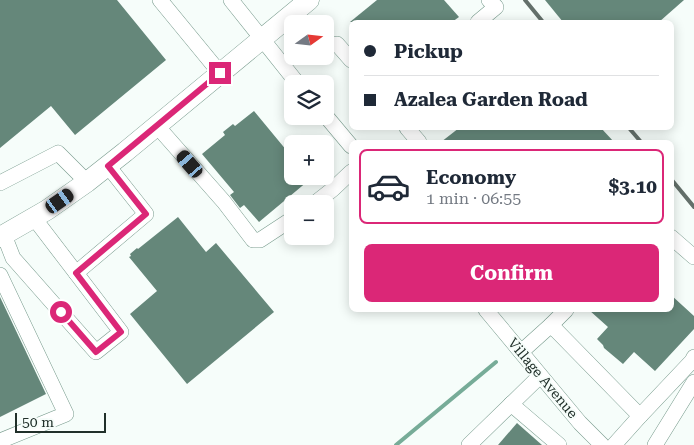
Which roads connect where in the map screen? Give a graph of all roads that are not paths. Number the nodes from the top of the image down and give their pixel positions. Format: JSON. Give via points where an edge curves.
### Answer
{"nodes":[{"id":1,"x":160,"y":0,"type":"edge"},
{"id":2,"x":231,"y":0,"type":"edge"},
{"id":3,"x":309,"y":0,"type":"edge"},
{"id":4,"x":489,"y":0,"type":"edge"},
{"id":5,"x":481,"y":20,"type":"edge"},
{"id":6,"x":262,"y":39,"type":"junction"},
{"id":7,"x":337,"y":44,"type":"dead end"},
{"id":8,"x":349,"y":58,"type":"edge"},
{"id":9,"x":220,"y":73,"type":"junction"},
{"id":10,"x":291,"y":75,"type":"edge"},
{"id":11,"x":333,"y":125,"type":"edge"},
{"id":12,"x":157,"y":126,"type":"junction"},
{"id":13,"x":409,"y":130,"type":"edge"},
{"id":14,"x":417,"y":140,"type":"edge"},
{"id":15,"x":349,"y":144,"type":"edge"},
{"id":16,"x":108,"y":166,"type":"junction"},
{"id":17,"x":349,"y":174,"type":"edge"},
{"id":18,"x":87,"y":182,"type":"junction"},
{"id":19,"x":0,"y":183,"type":"edge"},
{"id":20,"x":325,"y":195,"type":"edge"},
{"id":21,"x":34,"y":218,"type":"junction"},
{"id":22,"x":284,"y":224,"type":"edge"},
{"id":23,"x":2,"y":236,"type":"edge"},
{"id":24,"x":674,"y":240,"type":"edge"},
{"id":25,"x":694,"y":257,"type":"edge"},
{"id":26,"x":76,"y":273,"type":"junction"},
{"id":27,"x":0,"y":275,"type":"edge"},
{"id":28,"x":488,"y":312,"type":"edge"},
{"id":29,"x":564,"y":312,"type":"edge"},
{"id":30,"x":551,"y":326,"type":"junction"},
{"id":31,"x":521,"y":352,"type":"junction"},
{"id":32,"x":694,"y":357,"type":"edge"},
{"id":33,"x":540,"y":376,"type":"junction"},
{"id":34,"x":694,"y":382,"type":"edge"},
{"id":35,"x":511,"y":404,"type":"junction"},
{"id":36,"x":640,"y":416,"type":"junction"},
{"id":37,"x":0,"y":441,"type":"edge"},
{"id":38,"x":469,"y":445,"type":"edge"},
{"id":39,"x":559,"y":445,"type":"edge"},
{"id":40,"x":602,"y":445,"type":"edge"},
{"id":41,"x":614,"y":445,"type":"edge"},
{"id":42,"x":655,"y":445,"type":"edge"}],
"edges":[{"from":1,"to":9,"type":"street"},
{"from":2,"to":6,"type":"street"},
{"from":3,"to":6,"type":"main road"},
{"from":4,"to":5,"type":"street","via":[[496,8]]},
{"from":6,"to":9,"type":"main road"},
{"from":6,"to":10,"type":"street"},
{"from":7,"to":8,"type":"street"},
{"from":9,"to":12,"type":"main road"},
{"from":11,"to":15,"type":"street"},
{"from":12,"to":16,"type":"main road"},
{"from":12,"to":22,"type":"street","via":[[253,240],[260,240]]},
{"from":13,"to":14,"type":"street"},
{"from":16,"to":18,"type":"main road"},
{"from":16,"to":26,"type":"street","via":[[146,214]]},
{"from":17,"to":20,"type":"street"},
{"from":18,"to":19,"type":"street","via":[[58,153]]},
{"from":18,"to":21,"type":"main road"},
{"from":21,"to":23,"type":"main road"},
{"from":21,"to":26,"type":"street"},
{"from":23,"to":26,"type":"street","via":[[13,258],[96,352],[121,332]]},
{"from":24,"to":25,"type":"street"},
{"from":27,"to":37,"type":"street","via":[[66,414]]},
{"from":28,"to":31,"type":"street","name":"Village Avenue"},
{"from":29,"to":30,"type":"street"},
{"from":30,"to":31,"type":"street"},
{"from":30,"to":36,"type":"street"},
{"from":31,"to":33,"type":"street","name":"Village Avenue"},
{"from":32,"to":36,"type":"street"},
{"from":33,"to":35,"type":"street"},
{"from":33,"to":40,"type":"street","name":"Village Avenue"},
{"from":34,"to":42,"type":"street"},
{"from":35,"to":38,"type":"street"},
{"from":35,"to":39,"type":"street"},
{"from":36,"to":41,"type":"street"}]}
